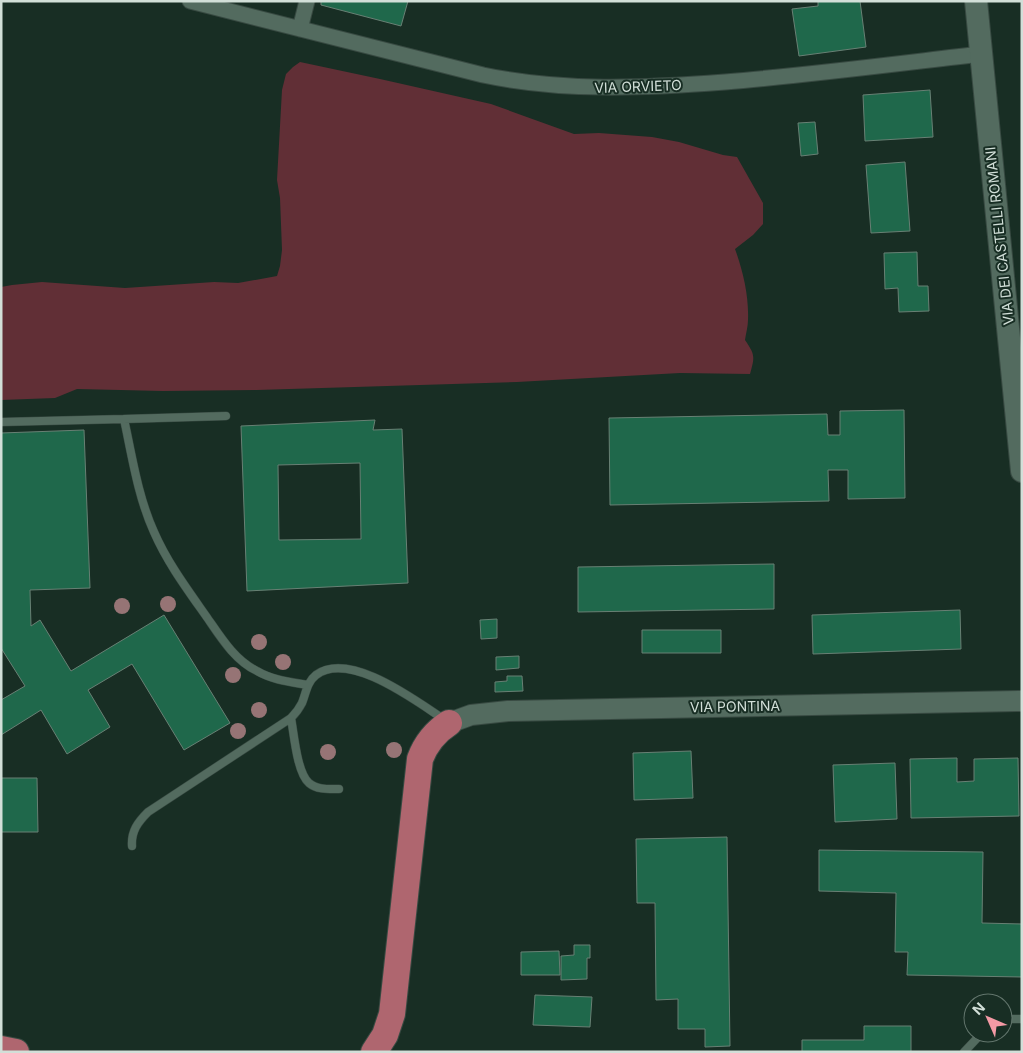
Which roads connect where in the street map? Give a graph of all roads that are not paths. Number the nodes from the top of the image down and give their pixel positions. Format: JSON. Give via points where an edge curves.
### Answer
{"nodes":[{"id":1,"x":190,"y":1,"type":"edge"},
{"id":2,"x":307,"y":1,"type":"edge"},
{"id":3,"x":976,"y":1,"type":"edge"},
{"id":4,"x":300,"y":29,"type":"junction"},
{"id":5,"x":981,"y":54,"type":"junction"},
{"id":6,"x":226,"y":416,"type":"dead end"},
{"id":7,"x":124,"y":419,"type":"junction"},
{"id":8,"x":1,"y":422,"type":"edge"},
{"id":9,"x":1022,"y":471,"type":"edge"},
{"id":10,"x":308,"y":685,"type":"junction"},
{"id":11,"x":1022,"y":701,"type":"edge"},
{"id":12,"x":291,"y":718,"type":"junction"},
{"id":13,"x":449,"y":723,"type":"junction"},
{"id":14,"x":339,"y":790,"type":"dead end"},
{"id":15,"x":132,"y":846,"type":"dead end"},
{"id":16,"x":1,"y":1049,"type":"edge"},
{"id":17,"x":16,"y":1052,"type":"edge"},
{"id":18,"x":374,"y":1052,"type":"edge"}],
"edges":[{"from":1,"to":4,"type":"street","name":"VIA ORVIETO"},
{"from":2,"to":4,"type":"street"},
{"from":3,"to":5,"type":"main road","name":"VIA DEI CASTELLI ROMANI"},
{"from":4,"to":5,"type":"street","name":"VIA ORVIETO","via":[[484,75],[568,87],[635,88],[735,81]]},
{"from":5,"to":9,"type":"main road","name":"VIA DEI CASTELLI ROMANI"},
{"from":6,"to":7,"type":"lane"},
{"from":7,"to":8,"type":"lane"},
{"from":7,"to":10,"type":"lane","via":[[149,520],[167,557],[195,601],[229,648],[249,667],[269,676]]},
{"from":10,"to":12,"type":"lane","via":[[299,708]]},
{"from":10,"to":13,"type":"lane","via":[[328,670],[352,670],[389,684]]},
{"from":11,"to":13,"type":"street","name":"VIA PONTINA","via":[[508,711],[471,715]]},
{"from":12,"to":14,"type":"lane","via":[[300,768],[308,782],[322,789]]},
{"from":12,"to":15,"type":"lane","via":[[148,812],[133,832]]},
{"from":13,"to":18,"type":"highway","via":[[431,738],[420,759],[392,1014],[385,1035]]},
{"from":16,"to":17,"type":"highway"}]}
